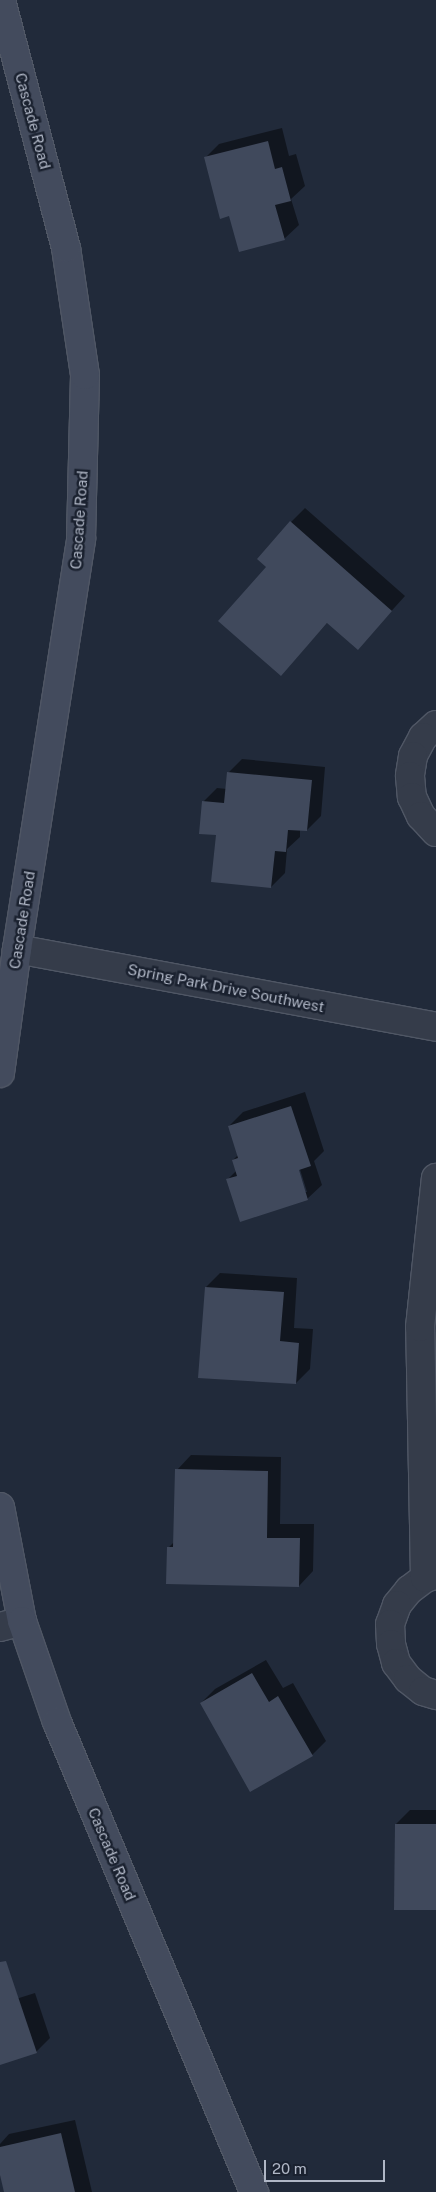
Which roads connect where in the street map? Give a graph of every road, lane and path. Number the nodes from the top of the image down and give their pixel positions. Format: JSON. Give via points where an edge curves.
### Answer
{"nodes":[{"id":1,"x":1,"y":0,"type":"edge"},
{"id":2,"x":436,"y":725,"type":"edge"},
{"id":3,"x":436,"y":832,"type":"edge"},
{"id":4,"x":17,"y":949,"type":"junction"},
{"id":5,"x":436,"y":1027,"type":"edge"},
{"id":6,"x":0,"y":1074,"type":"edge"},
{"id":7,"x":436,"y":1178,"type":"edge"},
{"id":8,"x":0,"y":1506,"type":"edge"},
{"id":9,"x":430,"y":1576,"type":"edge"},
{"id":10,"x":11,"y":1624,"type":"edge"},
{"id":11,"x":436,"y":1695,"type":"edge"},
{"id":12,"x":254,"y":2192,"type":"edge"}],
"edges":[{"from":1,"to":4,"type":"main road","name":"Cascade Road","via":[[66,248],[85,375],[81,539]]},
{"from":2,"to":3,"type":"street","via":[[423,737],[413,756],[410,776],[412,797],[421,816]]},
{"from":4,"to":5,"type":"street","name":"Spring Park Drive Southwest"},
{"from":4,"to":6,"type":"main road","name":"Cascade Road"},
{"from":7,"to":9,"type":"street","via":[[420,1327]]},
{"from":8,"to":10,"type":"main road","name":"Cascade Road"},
{"from":9,"to":11,"type":"street","via":[[409,1590],[397,1606],[390,1624],[391,1644],[396,1663],[408,1679],[423,1691]]},
{"from":10,"to":12,"type":"main road","name":"Cascade Road","via":[[56,1722]]}]}
